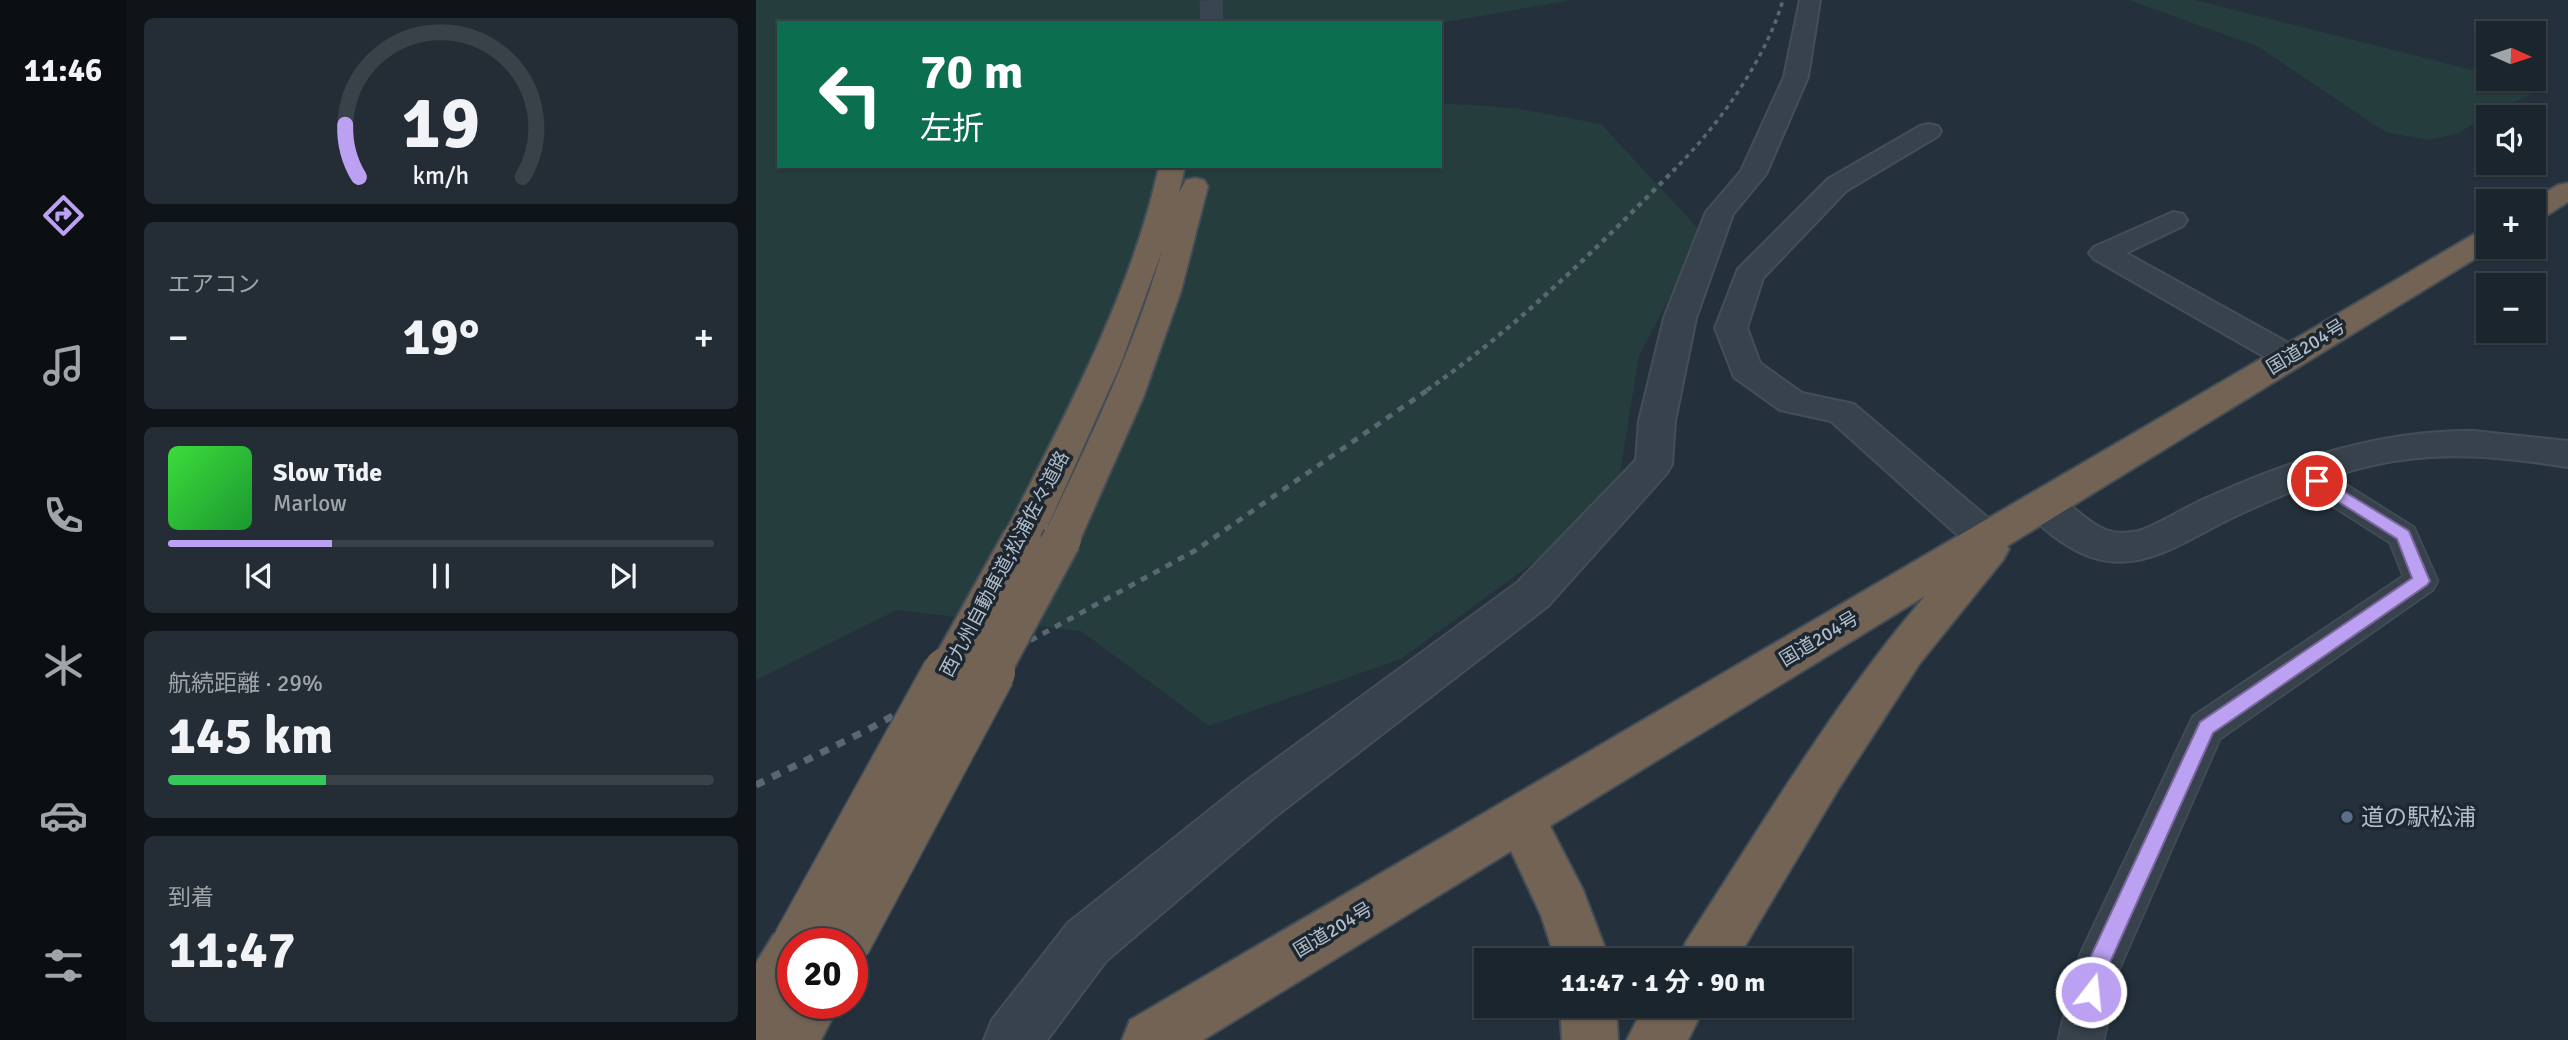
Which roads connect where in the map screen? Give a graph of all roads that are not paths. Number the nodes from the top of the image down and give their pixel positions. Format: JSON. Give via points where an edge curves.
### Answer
{"nodes":[{"id":1,"x":1810,"y":0,"type":"edge"},
{"id":2,"x":1929,"y":131,"type":"dead end"},
{"id":3,"x":1172,"y":168,"type":"edge"},
{"id":4,"x":1197,"y":168,"type":"edge"},
{"id":5,"x":2568,"y":191,"type":"edge"},
{"id":6,"x":2546,"y":204,"type":"edge"},
{"id":7,"x":2173,"y":220,"type":"dead end"},
{"id":8,"x":2476,"y":245,"type":"edge"},
{"id":9,"x":2289,"y":358,"type":"junction"},
{"id":10,"x":2568,"y":454,"type":"edge"},
{"id":11,"x":2304,"y":473,"type":"junction"},
{"id":12,"x":2013,"y":523,"type":"junction"},
{"id":13,"x":1042,"y":539,"type":"junction"},
{"id":14,"x":1520,"y":818,"type":"junction"},
{"id":15,"x":807,"y":928,"type":"edge"},
{"id":16,"x":852,"y":928,"type":"edge"},
{"id":17,"x":1579,"y":948,"type":"edge"},
{"id":18,"x":1713,"y":948,"type":"edge"},
{"id":19,"x":777,"y":979,"type":"edge"},
{"id":20,"x":756,"y":1014,"type":"edge"},
{"id":21,"x":1589,"y":1018,"type":"edge"},
{"id":22,"x":1669,"y":1018,"type":"edge"},
{"id":23,"x":801,"y":1019,"type":"edge"},
{"id":24,"x":789,"y":1040,"type":"edge"},
{"id":25,"x":1012,"y":1040,"type":"edge"},
{"id":26,"x":1150,"y":1040,"type":"edge"},
{"id":27,"x":1590,"y":1040,"type":"edge"},
{"id":28,"x":1655,"y":1040,"type":"edge"},
{"id":29,"x":2081,"y":1040,"type":"edge"}],
"edges":[{"from":1,"to":25,"type":"street","via":[[1797,77],[1753,174],[1720,212],[1680,318],[1657,421],[1654,464],[1533,594],[1259,800],[1087,942]]},
{"from":2,"to":12,"type":"street","via":[[1837,186],[1749,275],[1731,328],[1746,369],[1792,402],[1842,412]]},
{"from":3,"to":13,"type":"highway","name":"西九州自動車道;松浦佐々道路","via":[[1133,293],[1090,398]]},
{"from":4,"to":13,"type":"highway","name":"西九州自動車道;松浦佐々道路","via":[[1166,291],[1126,398]]},
{"from":5,"to":6,"type":"highway"},
{"from":7,"to":9,"type":"street","via":[[2104,253]]},
{"from":8,"to":9,"type":"highway","name":"国道204号"},
{"from":9,"to":12,"type":"highway","name":"国道204号"},
{"from":10,"to":11,"type":"street","via":[[2448,443],[2380,451]]},
{"from":11,"to":12,"type":"street","via":[[2223,505],[2154,541],[2126,548],[2096,544],[2068,527]]},
{"from":11,"to":29,"type":"lane","via":[[2403,536],[2421,581],[2206,728],[2096,968]]},
{"from":12,"to":14,"type":"highway","name":"国道204号"},
{"from":12,"to":18,"type":"highway","via":[[1905,650]]},
{"from":13,"to":15,"type":"highway","name":"西九州自動車道;松浦佐々道路","bridge":true},
{"from":13,"to":16,"type":"highway","name":"西九州自動車道;松浦佐々道路","bridge":true},
{"from":14,"to":17,"type":"highway","via":[[1565,908]]},
{"from":14,"to":26,"type":"highway","name":"国道204号"},
{"from":19,"to":20,"type":"highway"},
{"from":21,"to":27,"type":"highway"},
{"from":22,"to":28,"type":"highway"},
{"from":23,"to":24,"type":"highway"}]}
